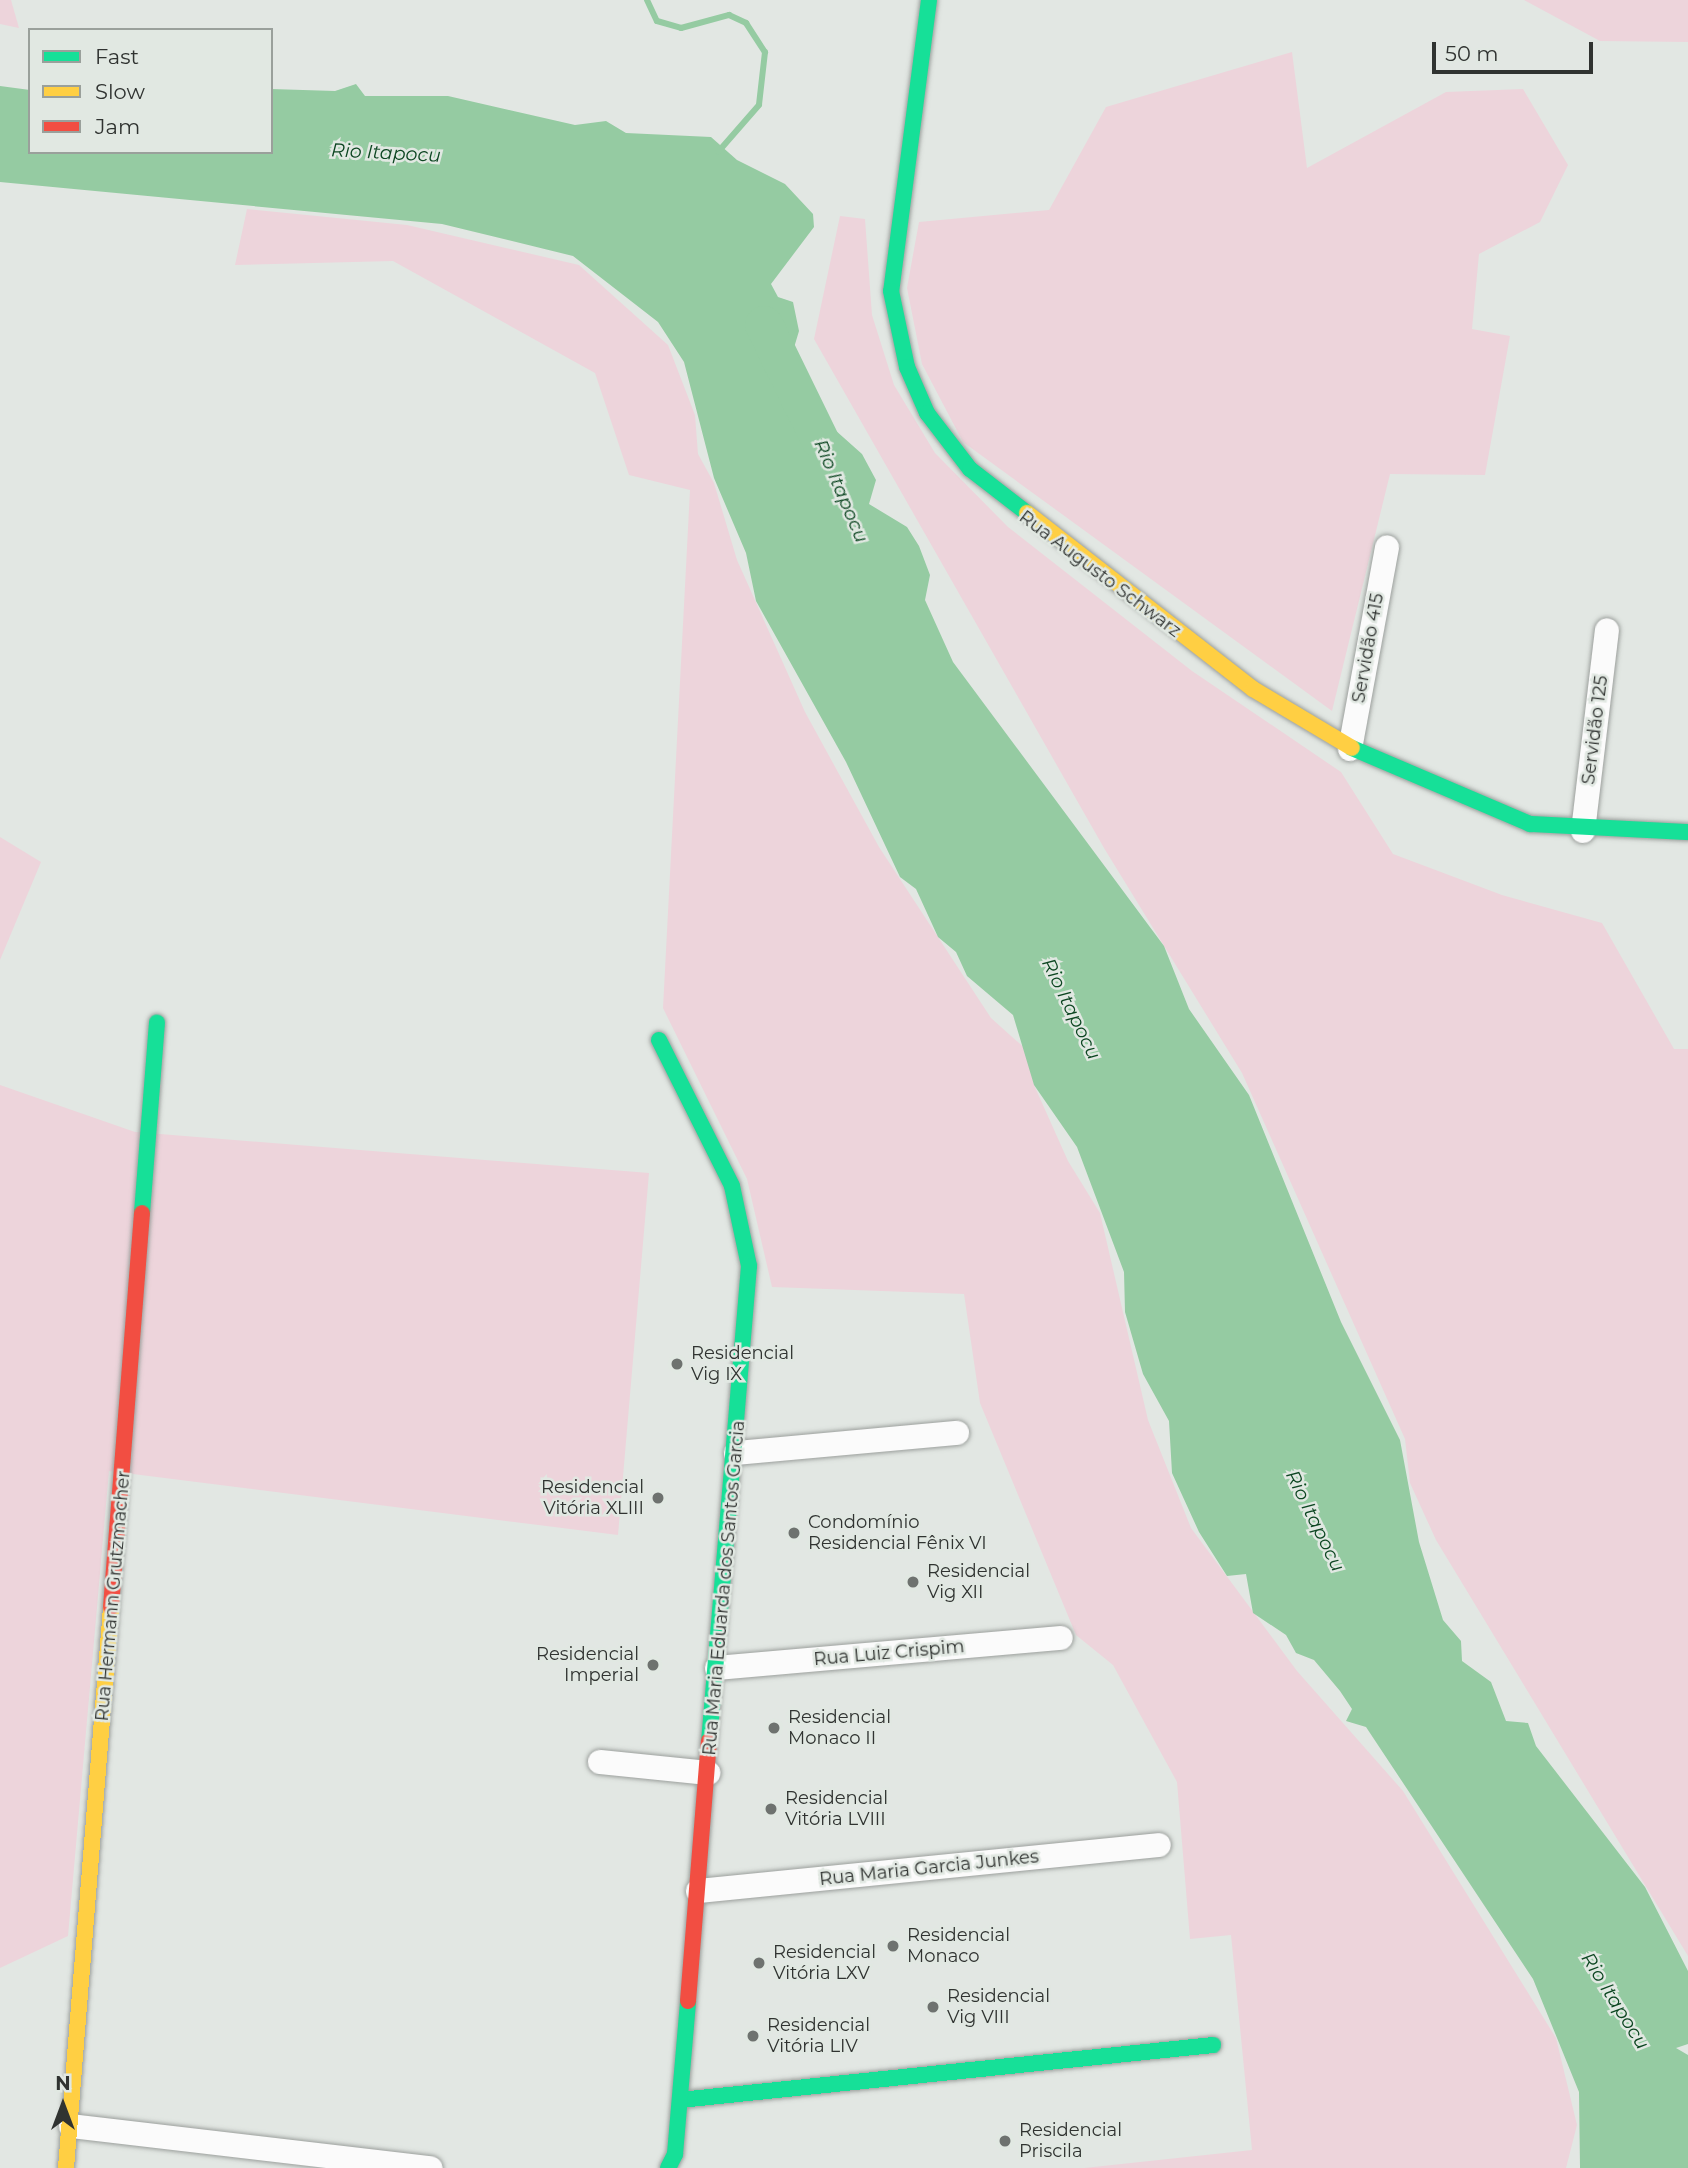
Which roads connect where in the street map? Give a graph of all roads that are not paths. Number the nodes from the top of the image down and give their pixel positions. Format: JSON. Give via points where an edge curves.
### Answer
{"nodes":[{"id":1,"x":929,"y":0,"type":"edge"},
{"id":2,"x":1387,"y":547,"type":"dead end"},
{"id":3,"x":1601,"y":637,"type":"dead end"},
{"id":4,"x":1350,"y":749,"type":"junction"},
{"id":5,"x":1577,"y":831,"type":"junction"},
{"id":6,"x":1688,"y":832,"type":"edge"},
{"id":7,"x":157,"y":1023,"type":"dead end"},
{"id":8,"x":659,"y":1041,"type":"dead end"},
{"id":9,"x":957,"y":1433,"type":"dead end"},
{"id":10,"x":736,"y":1453,"type":"junction"},
{"id":11,"x":1062,"y":1639,"type":"dead end"},
{"id":12,"x":718,"y":1668,"type":"junction"},
{"id":13,"x":600,"y":1762,"type":"dead end"},
{"id":14,"x":708,"y":1773,"type":"junction"},
{"id":15,"x":1159,"y":1845,"type":"dead end"},
{"id":16,"x":698,"y":1891,"type":"junction"},
{"id":17,"x":1213,"y":2045,"type":"dead end"},
{"id":18,"x":680,"y":2100,"type":"junction"},
{"id":19,"x":71,"y":2126,"type":"junction"},
{"id":20,"x":671,"y":2161,"type":"edge"},
{"id":21,"x":395,"y":2166,"type":"edge"},
{"id":22,"x":66,"y":2168,"type":"edge"},
{"id":23,"x":431,"y":2168,"type":"edge"}],
"edges":[{"from":1,"to":4,"type":"street","name":"Rua Augusto Schwarz","via":[[891,291],[907,367],[927,413],[970,469],[1008,504],[1253,689]]},
{"from":2,"to":4,"type":"street","name":"Servidão 415"},
{"from":3,"to":5,"type":"street","name":"Servidão 125"},
{"from":4,"to":5,"type":"street","name":"Rua Augusto Schwarz","via":[[1457,799]]},
{"from":5,"to":6,"type":"street","name":"Rua Augusto Schwarz"},
{"from":7,"to":19,"type":"street","name":"Rua Hermann Grutzmacher"},
{"from":8,"to":10,"type":"street","name":"Rua Maria Eduarda dos Santos Garcia","via":[[732,1186],[746,1234],[748,1301]]},
{"from":9,"to":10,"type":"street"},
{"from":10,"to":12,"type":"street","name":"Rua Maria Eduarda dos Santos Garcia"},
{"from":11,"to":12,"type":"street","name":"Rua Luiz Crispim"},
{"from":12,"to":14,"type":"street","name":"Rua Maria Eduarda dos Santos Garcia"},
{"from":13,"to":14,"type":"street"},
{"from":14,"to":16,"type":"street","name":"Rua Maria Eduarda dos Santos Garcia"},
{"from":15,"to":16,"type":"street","name":"Rua Maria Garcia Junkes"},
{"from":16,"to":18,"type":"street","name":"Rua Maria Eduarda dos Santos Garcia"},
{"from":17,"to":18,"type":"street"},
{"from":18,"to":20,"type":"street","name":"Rua Maria Eduarda dos Santos Garcia"},
{"from":19,"to":21,"type":"street"},
{"from":19,"to":22,"type":"street","name":"Rua Hermann Grutzmacher"},
{"from":21,"to":23,"type":"street"}]}
